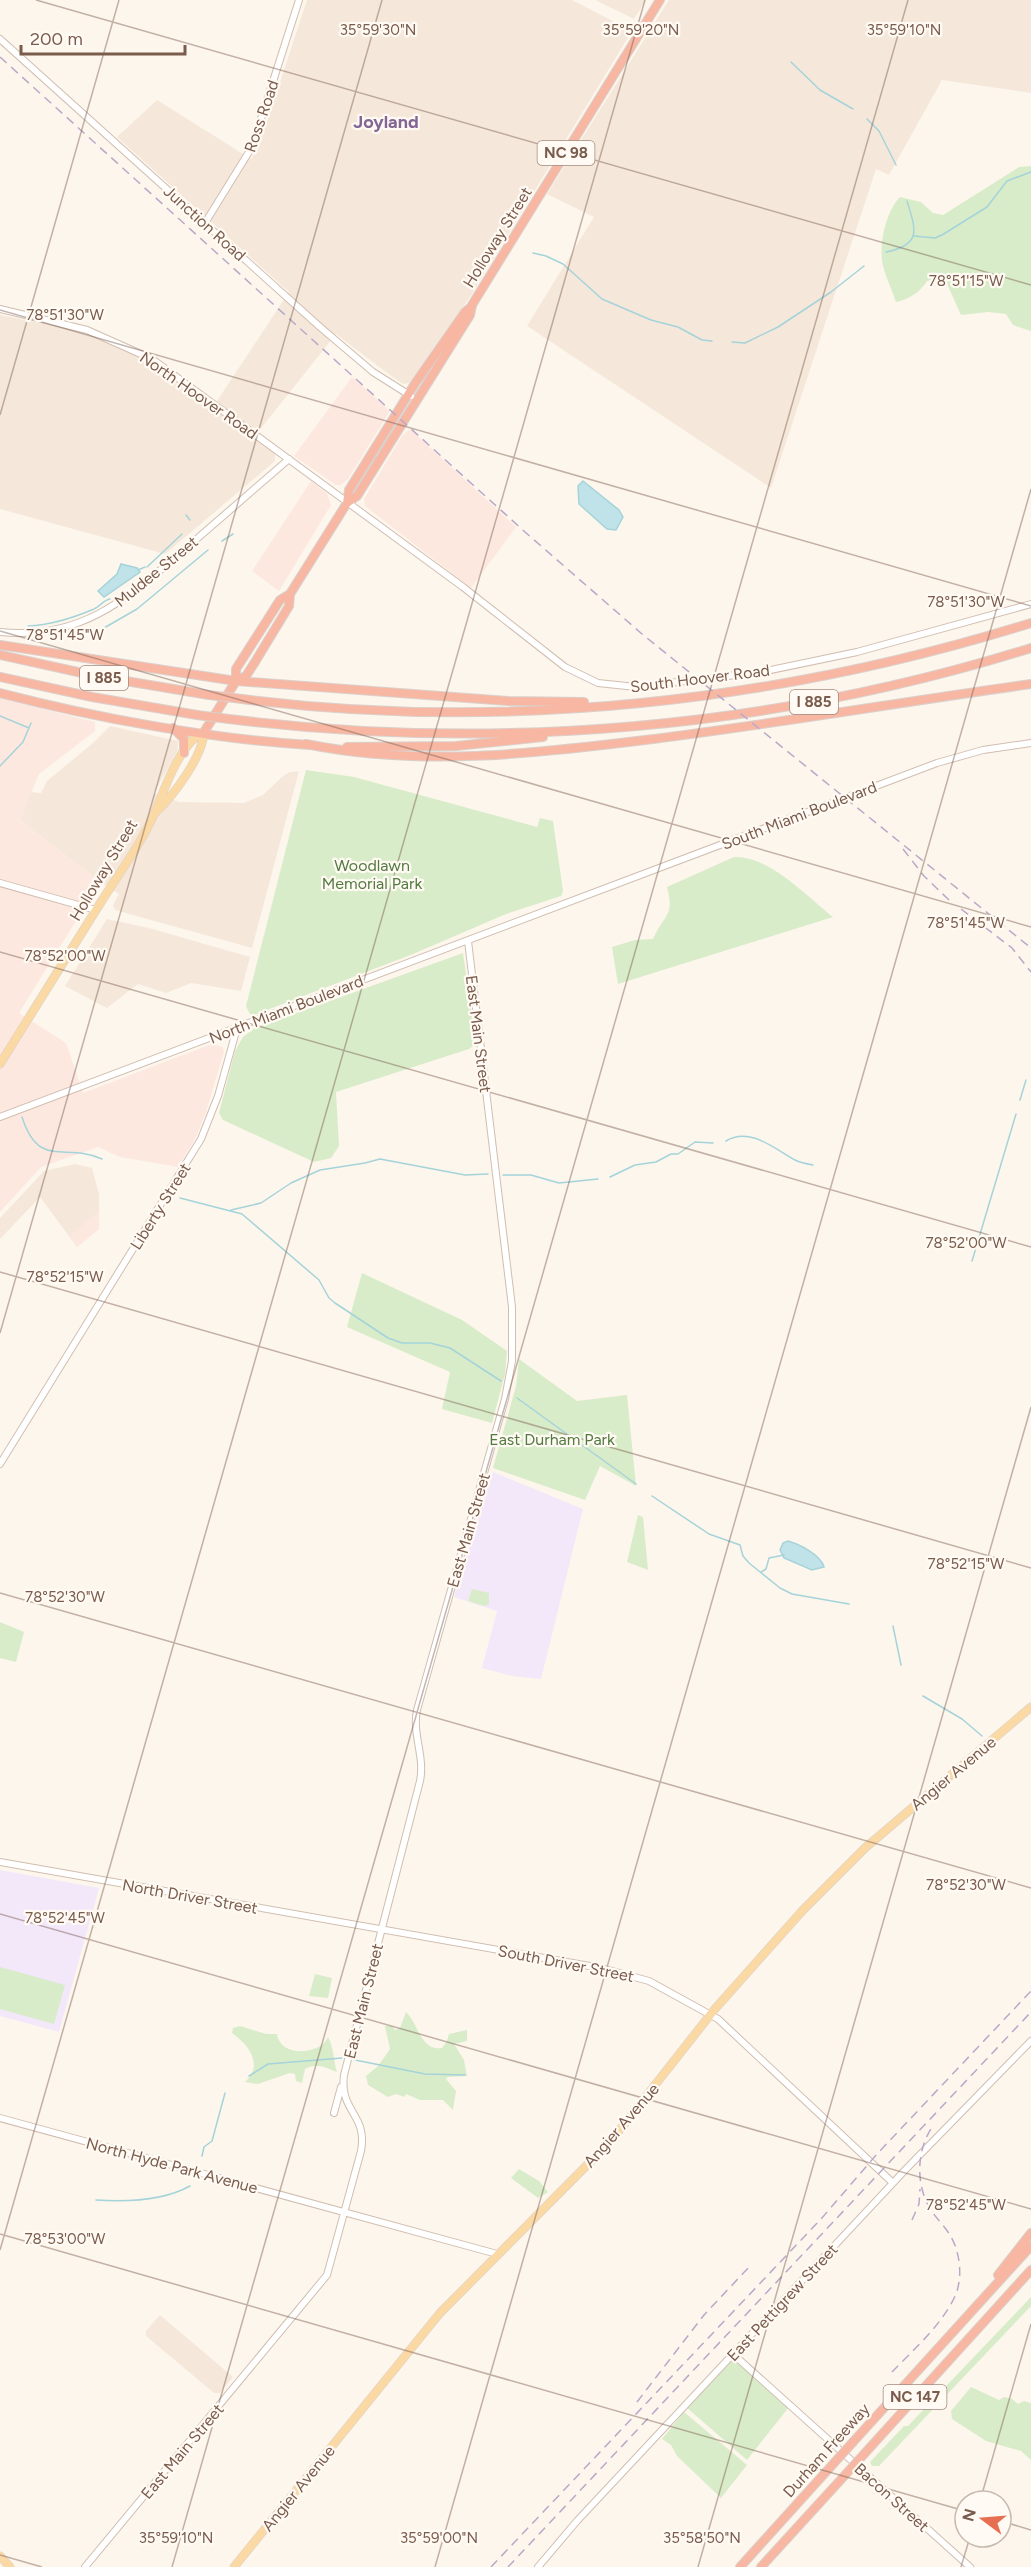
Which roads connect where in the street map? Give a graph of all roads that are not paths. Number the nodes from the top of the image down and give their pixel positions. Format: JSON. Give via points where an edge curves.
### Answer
{"nodes":[{"id":1,"x":299,"y":0,"type":"edge"},
{"id":2,"x":660,"y":0,"type":"edge"},
{"id":3,"x":0,"y":39,"type":"edge"},
{"id":4,"x":205,"y":223,"type":"junction"},
{"id":5,"x":472,"y":305,"type":"junction"},
{"id":6,"x":0,"y":309,"type":"edge"},
{"id":7,"x":408,"y":395,"type":"junction"},
{"id":8,"x":417,"y":400,"type":"junction"},
{"id":9,"x":289,"y":459,"type":"junction"},
{"id":10,"x":347,"y":503,"type":"junction"},
{"id":11,"x":290,"y":594,"type":"junction"},
{"id":12,"x":1031,"y":604,"type":"edge"},
{"id":13,"x":1031,"y":622,"type":"edge"},
{"id":14,"x":0,"y":632,"type":"edge"},
{"id":15,"x":0,"y":645,"type":"edge"},
{"id":16,"x":1031,"y":648,"type":"edge"},
{"id":17,"x":0,"y":655,"type":"edge"},
{"id":18,"x":255,"y":662,"type":"junction"},
{"id":19,"x":0,"y":677,"type":"edge"},
{"id":20,"x":236,"y":681,"type":"junction"},
{"id":21,"x":270,"y":683,"type":"junction"},
{"id":22,"x":1031,"y":684,"type":"edge"},
{"id":23,"x":0,"y":693,"type":"edge"},
{"id":24,"x":665,"y":700,"type":"junction"},
{"id":25,"x":172,"y":727,"type":"junction"},
{"id":26,"x":592,"y":730,"type":"junction"},
{"id":27,"x":204,"y":732,"type":"junction"},
{"id":28,"x":1031,"y":743,"type":"edge"},
{"id":29,"x":306,"y":744,"type":"junction"},
{"id":30,"x":184,"y":753,"type":"junction"},
{"id":31,"x":155,"y":813,"type":"junction"},
{"id":32,"x":0,"y":882,"type":"edge"},
{"id":33,"x":572,"y":901,"type":"joint"},
{"id":34,"x":96,"y":910,"type":"junction"},
{"id":35,"x":468,"y":941,"type":"junction"},
{"id":36,"x":237,"y":1028,"type":"junction"},
{"id":37,"x":0,"y":1064,"type":"edge"},
{"id":38,"x":0,"y":1117,"type":"edge"},
{"id":39,"x":0,"y":1464,"type":"edge"},
{"id":40,"x":1031,"y":1707,"type":"edge"},
{"id":41,"x":0,"y":1862,"type":"edge"},
{"id":42,"x":380,"y":1930,"type":"junction"},
{"id":43,"x":711,"y":2014,"type":"junction"},
{"id":44,"x":1031,"y":2041,"type":"edge"},
{"id":45,"x":344,"y":2074,"type":"junction"},
{"id":46,"x":334,"y":2113,"type":"dead end"},
{"id":47,"x":0,"y":2118,"type":"edge"},
{"id":48,"x":893,"y":2183,"type":"junction"},
{"id":49,"x":345,"y":2211,"type":"junction"},
{"id":50,"x":1031,"y":2233,"type":"edge"},
{"id":51,"x":1031,"y":2246,"type":"edge"},
{"id":52,"x":497,"y":2254,"type":"junction"},
{"id":53,"x":1031,"y":2270,"type":"edge"},
{"id":54,"x":1031,"y":2278,"type":"edge"},
{"id":55,"x":965,"y":2319,"type":"junction"},
{"id":56,"x":966,"y":2341,"type":"junction"},
{"id":57,"x":734,"y":2355,"type":"junction"},
{"id":58,"x":0,"y":2556,"type":"edge"},
{"id":59,"x":10,"y":2567,"type":"edge"},
{"id":60,"x":86,"y":2567,"type":"edge"},
{"id":61,"x":234,"y":2567,"type":"edge"},
{"id":62,"x":538,"y":2567,"type":"edge"},
{"id":63,"x":740,"y":2567,"type":"edge"},
{"id":64,"x":761,"y":2567,"type":"edge"},
{"id":65,"x":970,"y":2567,"type":"edge"}],
"edges":[{"from":1,"to":4,"type":"street","name":"Ross Road","via":[[252,147]]},
{"from":2,"to":5,"type":"highway","name":"Holloway Street","number":"NC 98"},
{"from":3,"to":4,"type":"street","name":"Junction Road"},
{"from":4,"to":7,"type":"street","name":"Junction Road","via":[[359,360]]},
{"from":5,"to":7,"type":"highway","name":"Holloway Street","number":"NC 98"},
{"from":5,"to":8,"type":"highway","name":"Holloway Street","number":"NC 98","via":[[470,315]]},
{"from":6,"to":9,"type":"street","name":"North Hoover Road","via":[[87,330],[140,352]]},
{"from":7,"to":8,"type":"street","name":"Junction Road"},
{"from":7,"to":10,"type":"highway","name":"Holloway Street","number":"NC 98","via":[[349,490]]},
{"from":8,"to":10,"type":"highway","name":"Holloway Street","number":"NC 98","via":[[357,496]]},
{"from":9,"to":10,"type":"street","name":"North Hoover Road"},
{"from":9,"to":14,"type":"street","name":"Muldee Street","via":[[113,607],[64,628],[34,633]]},
{"from":10,"to":11,"type":"highway","name":"Holloway Street","number":"NC 98"},
{"from":10,"to":12,"type":"street","name":"South Hoover Road","via":[[565,667],[608,685],[663,685],[807,663]]},
{"from":11,"to":18,"type":"highway","name":"Holloway Street","number":"NC 98","via":[[289,606]]},
{"from":11,"to":20,"type":"highway","name":"Holloway Street","number":"NC 98","via":[[280,600],[236,669]]},
{"from":13,"to":24,"type":"highway","number":"I 885","via":[[861,668]]},
{"from":15,"to":20,"type":"highway"},
{"from":16,"to":26,"type":"highway","number":"I 885","via":[[817,702],[717,718]]},
{"from":17,"to":24,"type":"highway","number":"I 885","bridge":true,"via":[[209,695],[367,710],[549,710]]},
{"from":18,"to":20,"type":"highway","name":"Holloway Street","number":"NC 98","via":[[246,676]]},
{"from":18,"to":21,"type":"highway","via":[[259,678]]},
{"from":19,"to":26,"type":"highway","number":"I 885","bridge":true,"via":[[197,715],[322,729],[416,733]]},
{"from":20,"to":21,"type":"highway"},
{"from":20,"to":27,"type":"highway","name":"Holloway Street"},
{"from":21,"to":24,"type":"highway","via":[[508,701]]},
{"from":22,"to":29,"type":"highway","via":[[729,730],[531,754],[405,756]]},
{"from":23,"to":25,"type":"highway"},
{"from":25,"to":27,"type":"highway"},
{"from":25,"to":30,"type":"highway","via":[[184,739]]},
{"from":26,"to":29,"type":"highway","via":[[448,746]]},
{"from":27,"to":29,"type":"highway"},
{"from":27,"to":30,"type":"main road","name":"Holloway Street","via":[[194,738]]},
{"from":27,"to":31,"type":"main road","name":"Holloway Street","via":[[204,744],[170,799]]},
{"from":28,"to":33,"type":"street","name":"South Miami Boulevard","via":[[983,750],[936,763]]},
{"from":30,"to":31,"type":"main road","name":"Holloway Street","via":[[161,793]]},
{"from":31,"to":34,"type":"main road","name":"Holloway Street"},
{"from":32,"to":34,"type":"street"},
{"from":33,"to":35,"type":"street","name":"North Miami Boulevard"},
{"from":34,"to":37,"type":"main road","name":"Holloway Street"},
{"from":35,"to":36,"type":"street","name":"North Miami Boulevard"},
{"from":35,"to":42,"type":"street","name":"East Main Street","via":[[512,1307],[512,1361],[417,1710],[415,1723],[422,1772]]},
{"from":36,"to":38,"type":"street","name":"North Miami Boulevard"},
{"from":36,"to":39,"type":"street","name":"Liberty Street","via":[[201,1139]]},
{"from":40,"to":43,"type":"main road","name":"Angier Avenue","via":[[838,1874]]},
{"from":41,"to":42,"type":"street","name":"North Driver Street"},
{"from":42,"to":43,"type":"street","name":"South Driver Street","via":[[625,1973],[649,1981]]},
{"from":42,"to":45,"type":"street","name":"East Main Street"},
{"from":43,"to":48,"type":"street","name":"South Driver Street"},
{"from":43,"to":52,"type":"main road","name":"Angier Avenue","via":[[611,2141]]},
{"from":44,"to":48,"type":"street","name":"East Pettigrew Street"},
{"from":45,"to":46,"type":"street","name":"East Main Street"},
{"from":45,"to":49,"type":"street","name":"East Main Street","via":[[344,2099],[363,2136]]},
{"from":47,"to":49,"type":"street","name":"North Hyde Park Avenue"},
{"from":48,"to":57,"type":"street","name":"East Pettigrew Street"},
{"from":49,"to":52,"type":"street","name":"North Hyde Park Avenue"},
{"from":49,"to":60,"type":"street","name":"East Main Street","via":[[327,2275]]},
{"from":50,"to":55,"type":"highway"},
{"from":51,"to":55,"type":"highway","name":"Durham Freeway","number":"NC 147"},
{"from":52,"to":61,"type":"main road","name":"Angier Avenue","via":[[440,2313]]},
{"from":53,"to":56,"type":"highway","name":"Durham Freeway","number":"NC 147"},
{"from":54,"to":56,"type":"highway"},
{"from":55,"to":63,"type":"highway","name":"Durham Freeway","number":"NC 147","bridge":true},
{"from":56,"to":64,"type":"highway","name":"Durham Freeway","number":"NC 147","bridge":true},
{"from":57,"to":62,"type":"street","name":"East Pettigrew Street"},
{"from":57,"to":65,"type":"street","name":"Bacon Street"},
{"from":58,"to":59,"type":"main road"}]}
